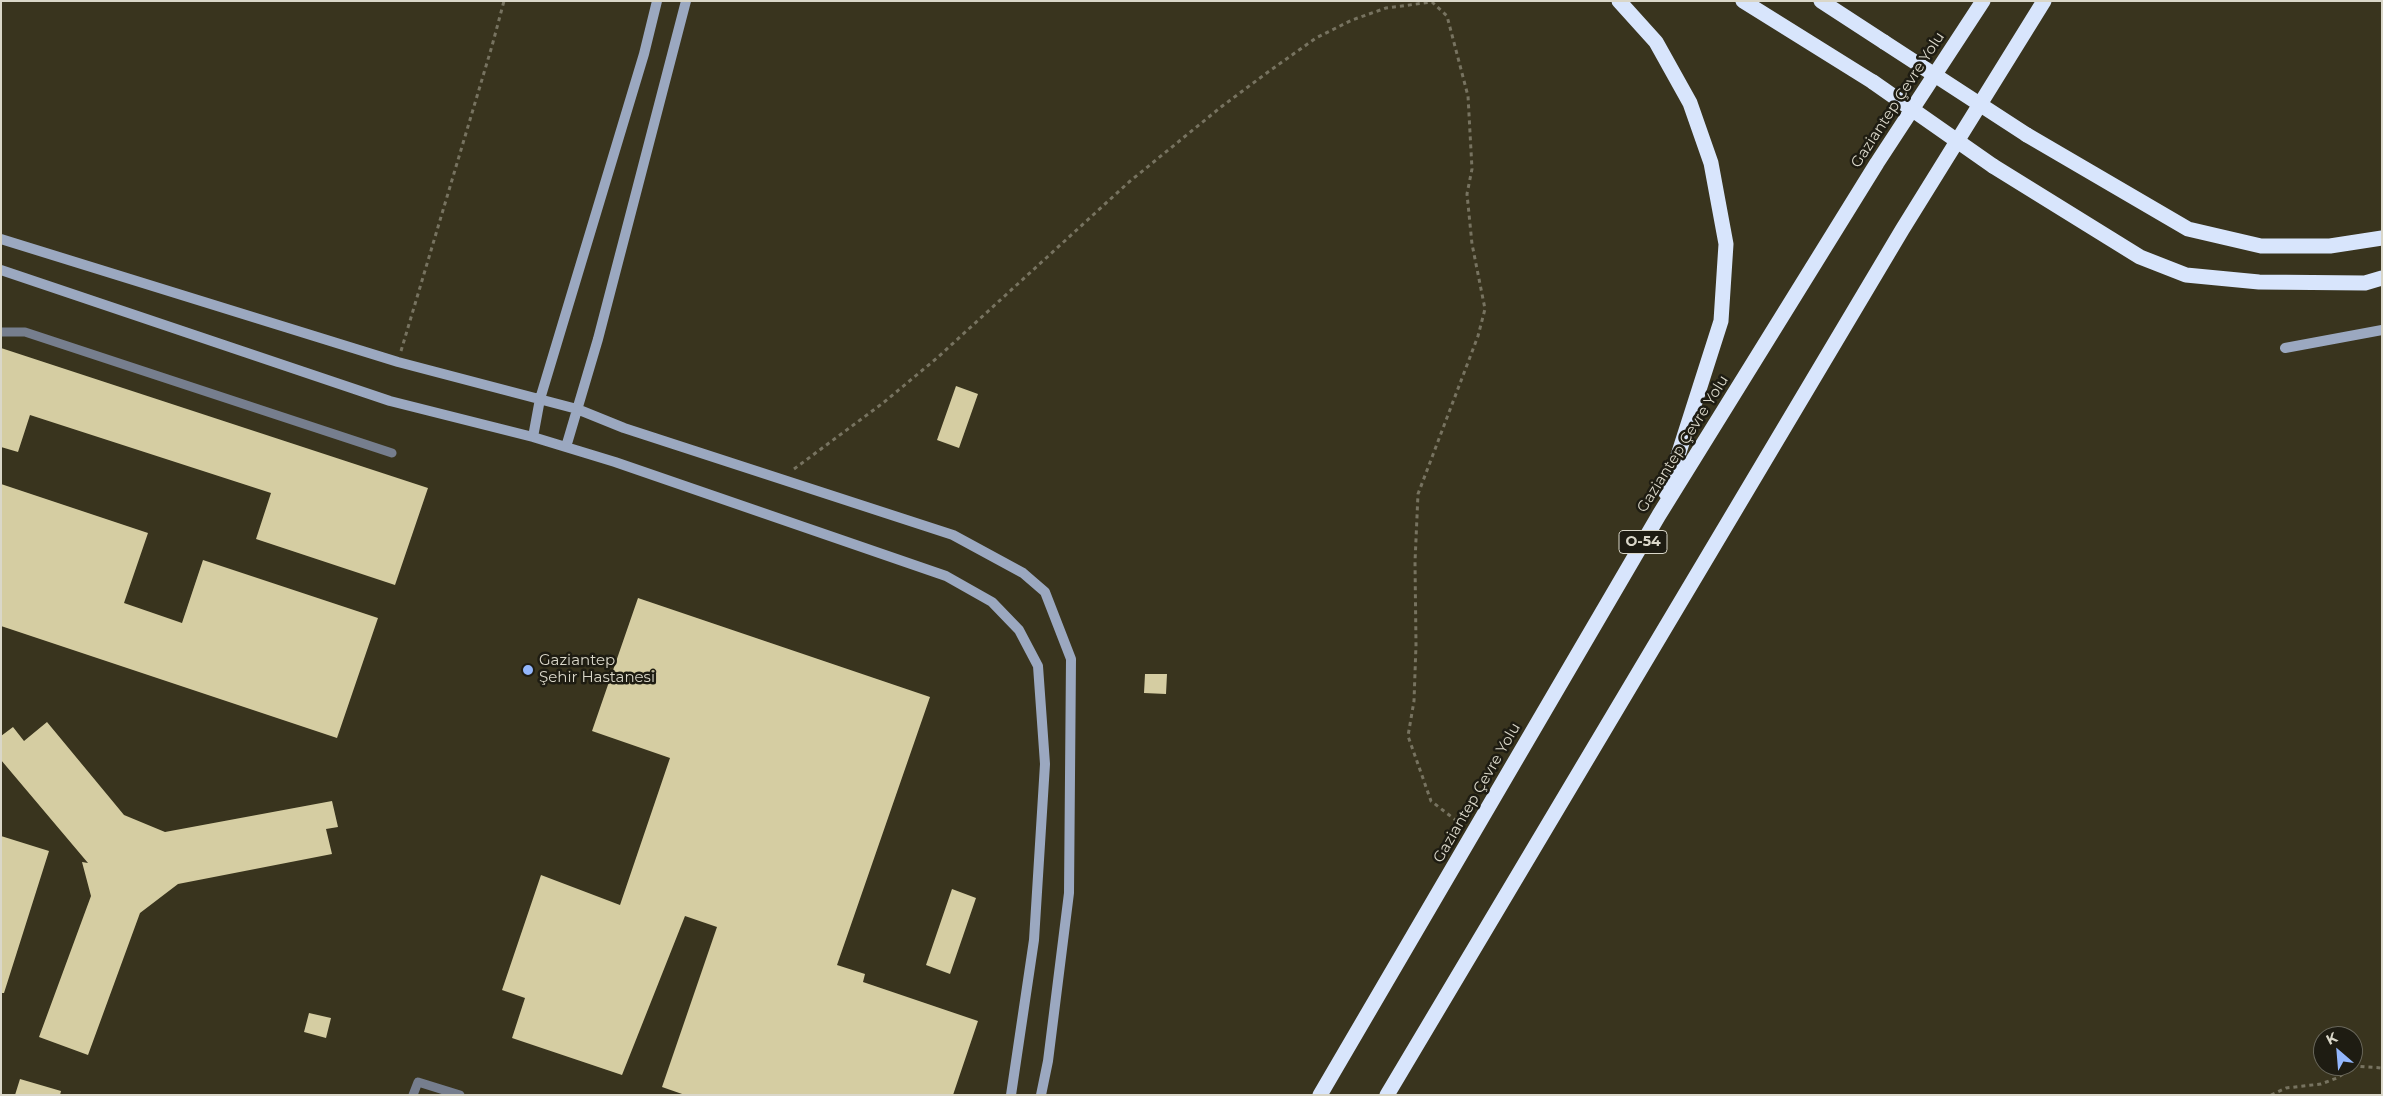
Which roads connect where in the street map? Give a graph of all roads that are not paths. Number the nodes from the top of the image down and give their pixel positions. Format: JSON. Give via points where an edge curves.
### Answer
{"nodes":[{"id":1,"x":657,"y":1,"type":"edge"},
{"id":2,"x":686,"y":1,"type":"edge"},
{"id":3,"x":1619,"y":1,"type":"edge"},
{"id":4,"x":1743,"y":1,"type":"edge"},
{"id":5,"x":1821,"y":1,"type":"edge"},
{"id":6,"x":1983,"y":1,"type":"edge"},
{"id":7,"x":2044,"y":1,"type":"edge"},
{"id":8,"x":2382,"y":238,"type":"edge"},
{"id":9,"x":1,"y":239,"type":"edge"},
{"id":10,"x":1,"y":270,"type":"edge"},
{"id":11,"x":2382,"y":278,"type":"edge"},
{"id":12,"x":2382,"y":330,"type":"edge"},
{"id":13,"x":1,"y":332,"type":"edge"},
{"id":14,"x":2284,"y":348,"type":"dead end"},
{"id":15,"x":540,"y":399,"type":"junction"},
{"id":16,"x":577,"y":409,"type":"junction"},
{"id":17,"x":533,"y":437,"type":"junction"},
{"id":18,"x":566,"y":448,"type":"junction"},
{"id":19,"x":392,"y":453,"type":"dead end"},
{"id":20,"x":1659,"y":515,"type":"junction"},
{"id":21,"x":413,"y":1095,"type":"edge"},
{"id":22,"x":460,"y":1095,"type":"edge"},
{"id":23,"x":1011,"y":1095,"type":"edge"},
{"id":24,"x":1041,"y":1095,"type":"edge"},
{"id":25,"x":1320,"y":1095,"type":"edge"},
{"id":26,"x":1387,"y":1095,"type":"edge"}],
"edges":[{"from":1,"to":15,"type":"street"},
{"from":2,"to":16,"type":"street"},
{"from":3,"to":20,"type":"highway","via":[[1656,42],[1690,103],[1711,163],[1726,244],[1721,321]]},
{"from":4,"to":11,"type":"highway","bridge":true,"via":[[1873,82],[1993,166],[2140,257],[2186,275],[2259,282],[2365,283]]},
{"from":5,"to":8,"type":"highway","bridge":true,"via":[[2027,135],[2188,229],[2261,246],[2330,246]]},
{"from":6,"to":20,"type":"highway","name":"Gaziantep Çevre Yolu","number":"O-54","via":[[1877,163]]},
{"from":7,"to":26,"type":"highway","via":[[1902,230]]},
{"from":9,"to":15,"type":"street","via":[[398,362]]},
{"from":10,"to":17,"type":"street","via":[[390,401]]},
{"from":12,"to":14,"type":"street"},
{"from":13,"to":19,"type":"lane","via":[[25,332]]},
{"from":15,"to":16,"type":"street"},
{"from":15,"to":17,"type":"street"},
{"from":16,"to":18,"type":"street"},
{"from":16,"to":24,"type":"street","via":[[624,428],[953,535],[1023,573],[1045,592],[1071,659],[1070,884]]},
{"from":17,"to":18,"type":"street"},
{"from":18,"to":23,"type":"street","via":[[946,576],[992,602],[1020,630],[1038,666],[1046,764],[1034,940]]},
{"from":20,"to":25,"type":"highway","name":"Gaziantep Çevre Yolu","number":"O-54"},
{"from":21,"to":22,"type":"lane","via":[[418,1082]]}]}
